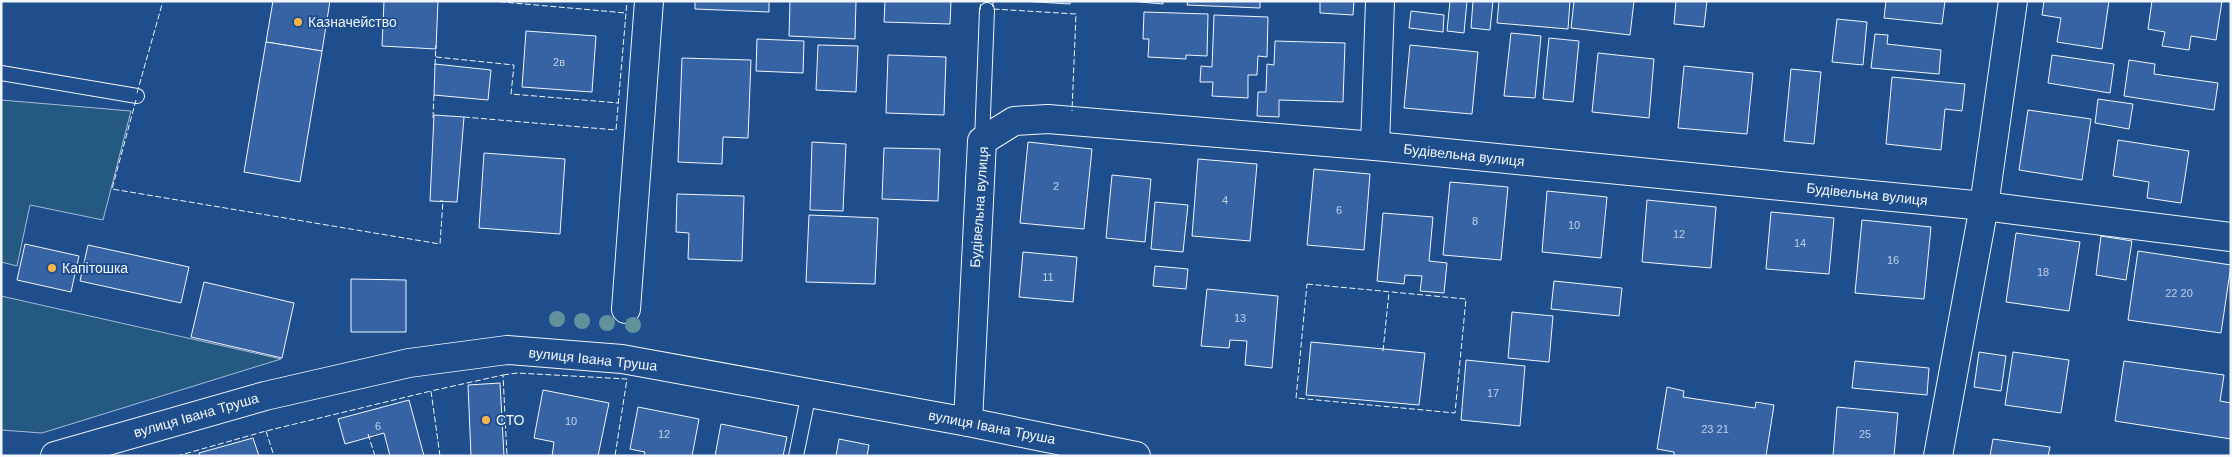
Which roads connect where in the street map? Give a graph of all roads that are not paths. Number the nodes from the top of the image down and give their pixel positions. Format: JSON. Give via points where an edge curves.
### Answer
{"nodes":[{"id":1,"x":649,"y":1,"type":"edge"},
{"id":2,"x":1380,"y":1,"type":"edge"},
{"id":3,"x":2013,"y":1,"type":"edge"},
{"id":4,"x":987,"y":10,"type":"dead end"},
{"id":5,"x":1,"y":73,"type":"edge"},
{"id":6,"x":137,"y":96,"type":"dead end"},
{"id":7,"x":982,"y":141,"type":"junction"},
{"id":8,"x":1375,"y":146,"type":"junction"},
{"id":9,"x":1984,"y":206,"type":"junction"},
{"id":10,"x":2231,"y":237,"type":"edge"},
{"id":11,"x":626,"y":309,"type":"dead end"},
{"id":12,"x":809,"y":393,"type":"junction"},
{"id":13,"x":968,"y":422,"type":"junction"},
{"id":14,"x":56,"y":456,"type":"edge"},
{"id":15,"x":796,"y":456,"type":"edge"},
{"id":16,"x":1136,"y":456,"type":"edge"},
{"id":17,"x":1938,"y":456,"type":"edge"}],
"edges":[{"from":1,"to":11,"type":"street"},
{"from":2,"to":8,"type":"street"},
{"from":3,"to":9,"type":"street"},
{"from":4,"to":7,"type":"lane"},
{"from":5,"to":6,"type":"lane"},
{"from":7,"to":8,"type":"street","name":"Будівельна вулиця","via":[[1014,121],[1048,118]]},
{"from":7,"to":13,"type":"street","name":"Будівельна вулиця"},
{"from":8,"to":9,"type":"street","name":"Будівельна вулиця"},
{"from":9,"to":10,"type":"street","name":"Будівельна вулиця"},
{"from":9,"to":17,"type":"street"},
{"from":12,"to":13,"type":"street","name":"вулиця Івана Труша"},
{"from":12,"to":14,"type":"street","name":"вулиця Івана Труша","via":[[622,359],[507,350],[409,363],[265,396]]},
{"from":12,"to":15,"type":"lane"},
{"from":13,"to":16,"type":"street","name":"вулиця Івана Труша"}]}
